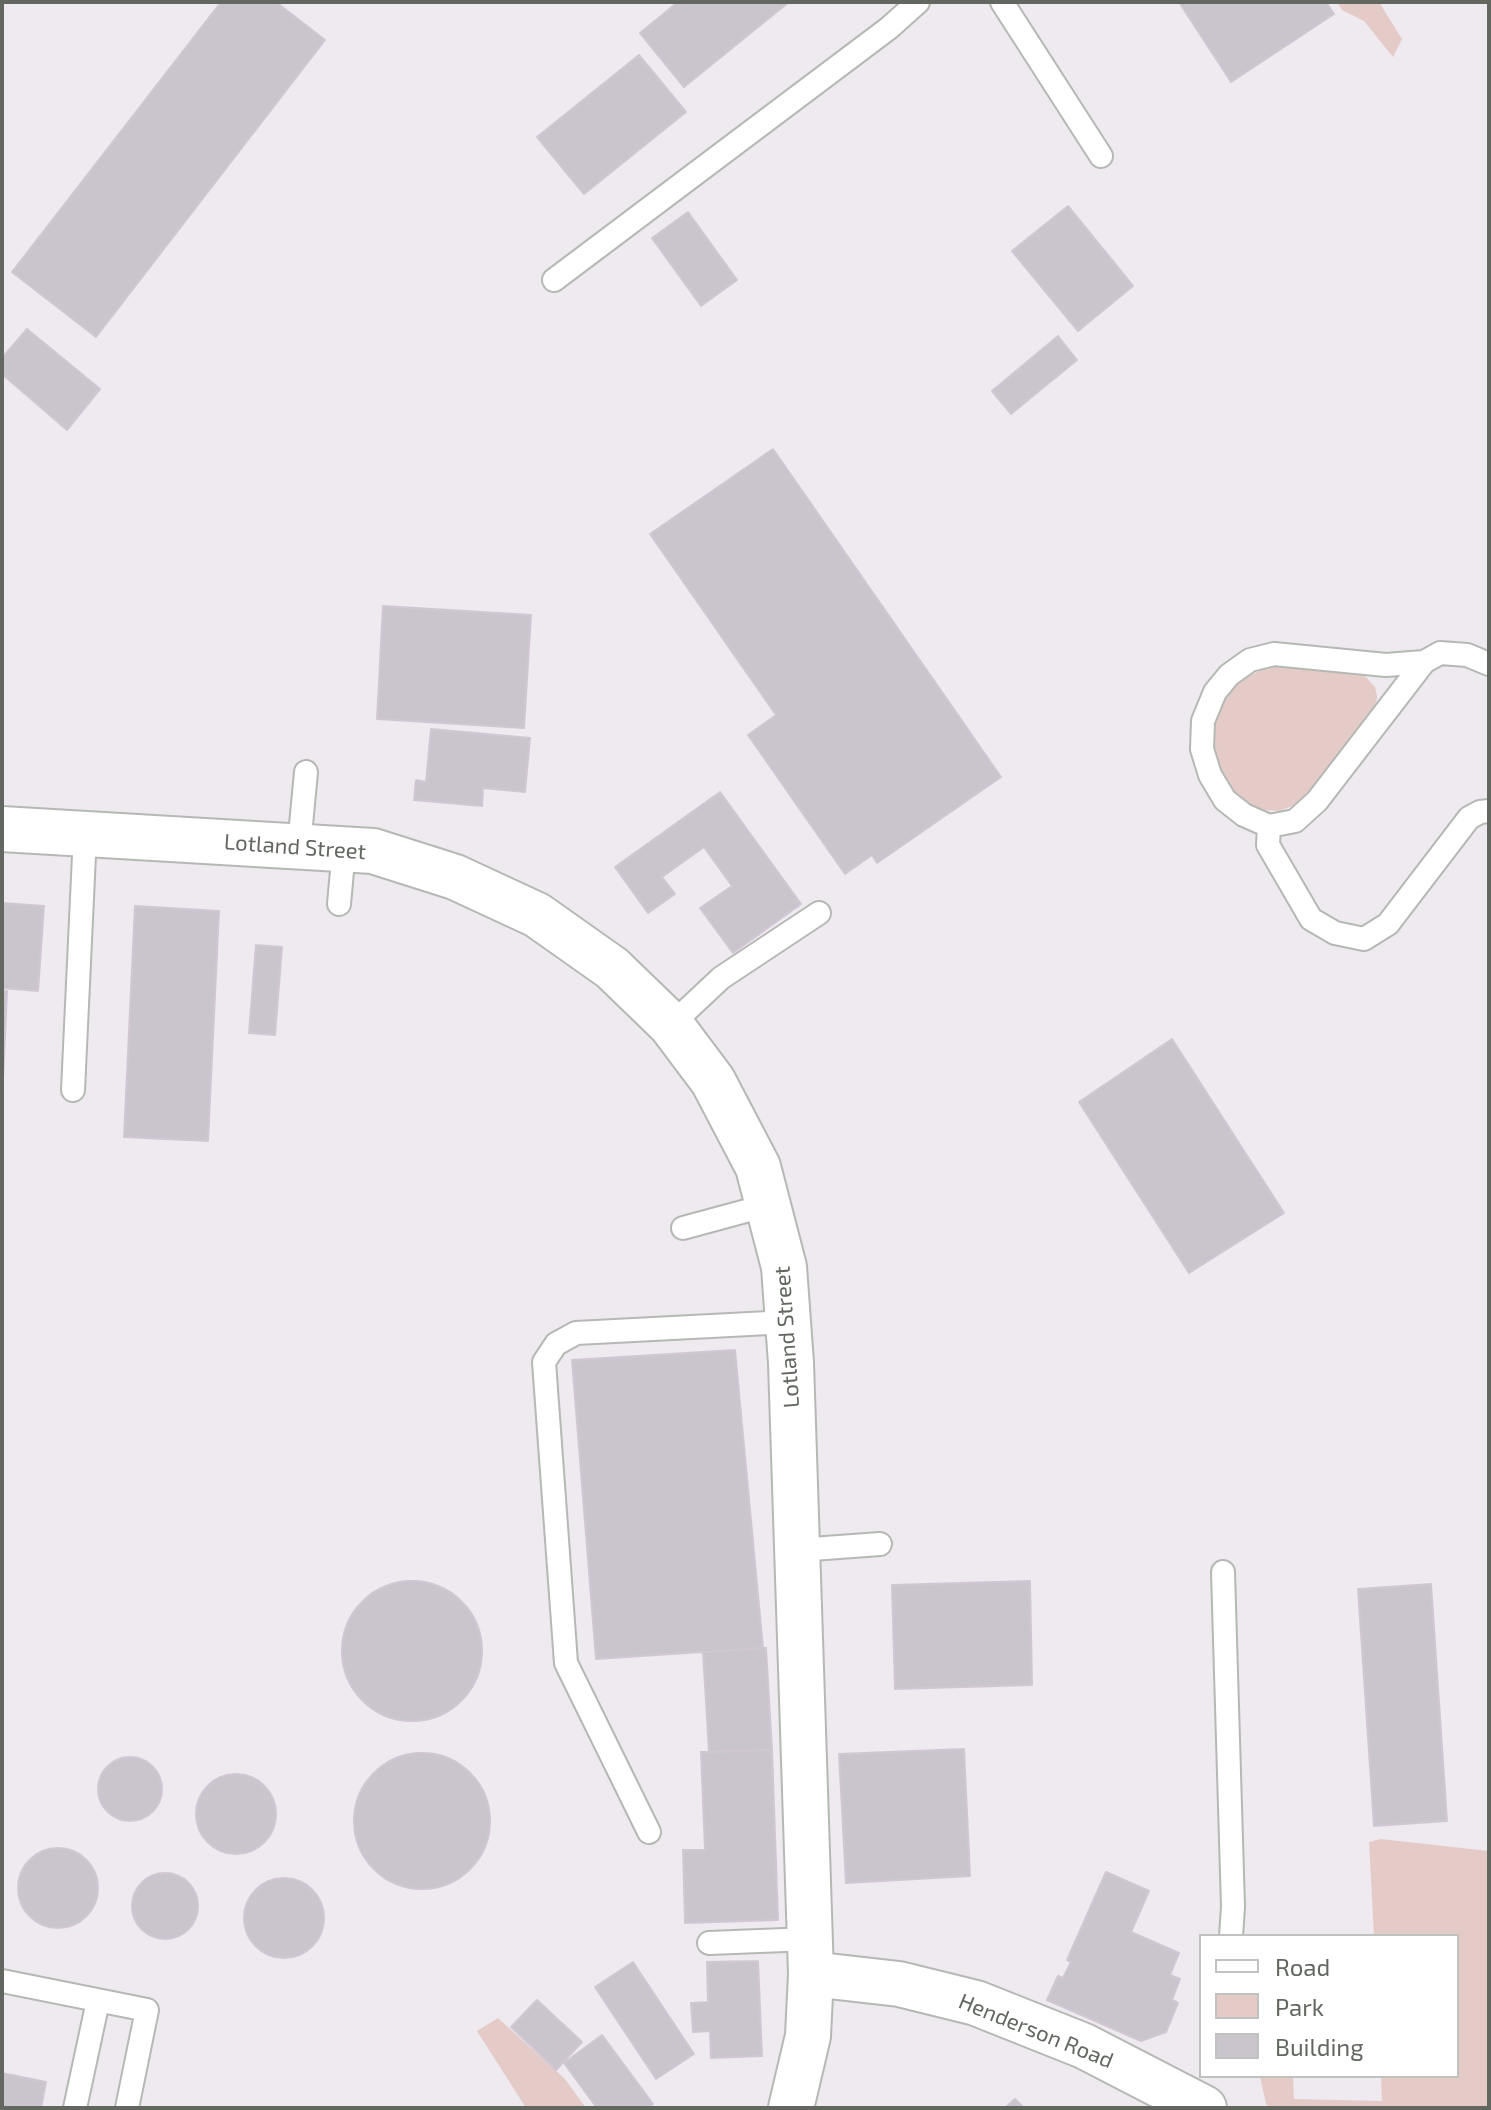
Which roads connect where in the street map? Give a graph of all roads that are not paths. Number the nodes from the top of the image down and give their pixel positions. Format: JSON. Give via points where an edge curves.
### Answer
{"nodes":[{"id":1,"x":918,"y":2,"type":"edge"},
{"id":2,"x":1002,"y":2,"type":"edge"},
{"id":3,"x":1101,"y":156,"type":"dead end"},
{"id":4,"x":554,"y":280,"type":"dead end"},
{"id":5,"x":1424,"y":662,"type":"junction"},
{"id":6,"x":1489,"y":664,"type":"edge"},
{"id":7,"x":306,"y":772,"type":"dead end"},
{"id":8,"x":1489,"y":811,"type":"edge"},
{"id":9,"x":1269,"y":826,"type":"junction"},
{"id":10,"x":2,"y":829,"type":"edge"},
{"id":11,"x":85,"y":834,"type":"junction"},
{"id":12,"x":299,"y":846,"type":"junction"},
{"id":13,"x":344,"y":849,"type":"junction"},
{"id":14,"x":339,"y":904,"type":"dead end"},
{"id":15,"x":819,"y":913,"type":"dead end"},
{"id":16,"x":671,"y":1025,"type":"junction"},
{"id":17,"x":73,"y":1090,"type":"dead end"},
{"id":18,"x":768,"y":1205,"type":"junction"},
{"id":19,"x":683,"y":1228,"type":"dead end"},
{"id":20,"x":788,"y":1322,"type":"junction"},
{"id":21,"x":880,"y":1544,"type":"dead end"},
{"id":22,"x":798,"y":1550,"type":"junction"},
{"id":23,"x":1223,"y":1572,"type":"dead end"},
{"id":24,"x":649,"y":1832,"type":"dead end"},
{"id":25,"x":1231,"y":1934,"type":"edge"},
{"id":26,"x":709,"y":1943,"type":"dead end"},
{"id":27,"x":810,"y":1956,"type":"junction"},
{"id":28,"x":4,"y":1989,"type":"edge"},
{"id":29,"x":98,"y":2001,"type":"junction"},
{"id":30,"x":1198,"y":2099,"type":"edge"},
{"id":31,"x":75,"y":2108,"type":"edge"},
{"id":32,"x":127,"y":2108,"type":"edge"},
{"id":33,"x":791,"y":2108,"type":"edge"}],
"edges":[{"from":1,"to":4,"type":"lane"},
{"from":2,"to":3,"type":"lane"},
{"from":5,"to":6,"type":"lane","via":[[1440,653]]},
{"from":5,"to":9,"type":"lane","via":[[1317,801],[1295,821]]},
{"from":5,"to":9,"type":"lane","via":[[1386,665],[1274,654],[1250,660],[1229,675],[1203,721],[1202,749],[1225,800]]},
{"from":7,"to":12,"type":"lane"},
{"from":8,"to":9,"type":"lane","via":[[1469,818],[1388,924],[1364,939],[1335,933],[1311,919],[1268,845]]},
{"from":10,"to":11,"type":"street","name":"Lotland Street"},
{"from":11,"to":12,"type":"street","name":"Lotland Street"},
{"from":11,"to":17,"type":"lane"},
{"from":12,"to":13,"type":"street","name":"Lotland Street"},
{"from":13,"to":14,"type":"lane"},
{"from":13,"to":16,"type":"street","name":"Lotland Street","via":[[373,851],[455,877],[537,915],[612,968]]},
{"from":15,"to":16,"type":"lane","via":[[721,978]]},
{"from":16,"to":18,"type":"street","name":"Lotland Street","via":[[713,1081],[758,1167]]},
{"from":18,"to":19,"type":"lane"},
{"from":18,"to":20,"type":"street","name":"Lotland Street","via":[[784,1267]]},
{"from":20,"to":22,"type":"street","name":"Lotland Street"},
{"from":20,"to":24,"type":"lane","via":[[576,1333],[556,1344],[544,1362],[566,1663]]},
{"from":21,"to":22,"type":"lane"},
{"from":22,"to":27,"type":"street","name":"Lotland Street"},
{"from":23,"to":25,"type":"lane"},
{"from":26,"to":27,"type":"lane"},
{"from":27,"to":30,"type":"street","name":"Henderson Road","via":[[976,2003]]},
{"from":27,"to":33,"type":"street","name":"Lotland Street","via":[[808,2036]]},
{"from":28,"to":29,"type":"lane"},
{"from":29,"to":31,"type":"lane"},
{"from":29,"to":32,"type":"lane","via":[[147,2010]]}]}
